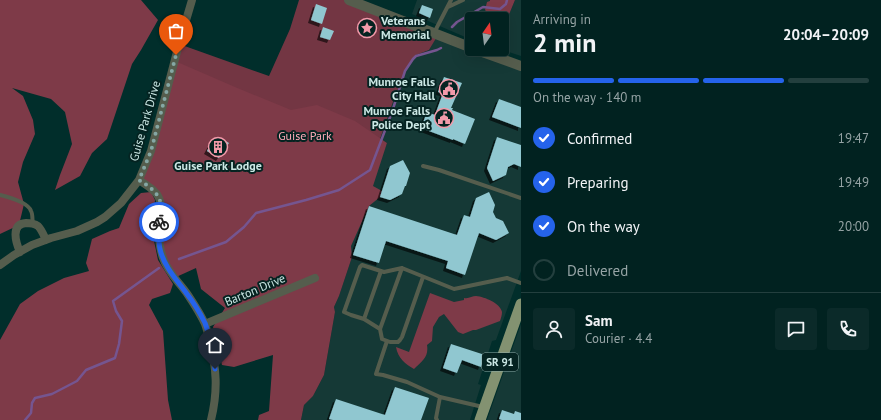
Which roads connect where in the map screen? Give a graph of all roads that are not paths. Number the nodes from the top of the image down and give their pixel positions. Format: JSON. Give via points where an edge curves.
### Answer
{"nodes":[{"id":1,"x":192,"y":0,"type":"edge"},
{"id":2,"x":349,"y":0,"type":"edge"},
{"id":3,"x":451,"y":0,"type":"edge"},
{"id":4,"x":463,"y":0,"type":"edge"},
{"id":5,"x":447,"y":7,"type":"junction"},
{"id":6,"x":434,"y":33,"type":"junction"},
{"id":7,"x":465,"y":46,"type":"edge"},
{"id":8,"x":493,"y":56,"type":"edge"},
{"id":9,"x":521,"y":66,"type":"edge"},
{"id":10,"x":423,"y":166,"type":"dead end"},
{"id":11,"x":139,"y":180,"type":"junction"},
{"id":12,"x":0,"y":195,"type":"edge"},
{"id":13,"x":521,"y":198,"type":"edge"},
{"id":14,"x":33,"y":224,"type":"junction"},
{"id":15,"x":46,"y":240,"type":"junction"},
{"id":16,"x":20,"y":252,"type":"junction"},
{"id":17,"x":0,"y":265,"type":"edge"},
{"id":18,"x":402,"y":268,"type":"junction"},
{"id":19,"x":381,"y":271,"type":"junction"},
{"id":20,"x":423,"y":277,"type":"junction"},
{"id":21,"x":315,"y":278,"type":"dead end"},
{"id":22,"x":521,"y":283,"type":"edge"},
{"id":23,"x":521,"y":304,"type":"edge"},
{"id":24,"x":364,"y":319,"type":"junction"},
{"id":25,"x":205,"y":324,"type":"junction"},
{"id":26,"x":380,"y":329,"type":"junction"},
{"id":27,"x":387,"y":341,"type":"junction"},
{"id":28,"x":440,"y":397,"type":"junction"},
{"id":29,"x":485,"y":407,"type":"junction"},
{"id":30,"x":211,"y":420,"type":"edge"},
{"id":31,"x":437,"y":420,"type":"edge"},
{"id":32,"x":480,"y":420,"type":"edge"}],
"edges":[{"from":1,"to":11,"type":"street","name":"Guise Park Drive","via":[[151,151]]},
{"from":2,"to":6,"type":"street"},
{"from":3,"to":5,"type":"lane"},
{"from":4,"to":5,"type":"lane"},
{"from":5,"to":6,"type":"lane"},
{"from":6,"to":7,"type":"street"},
{"from":8,"to":9,"type":"street"},
{"from":10,"to":13,"type":"lane"},
{"from":11,"to":15,"type":"street","name":"Guise Park Drive","via":[[121,203],[97,222]]},
{"from":11,"to":25,"type":"street","via":[[160,198],[158,238],[162,258]]},
{"from":12,"to":14,"type":"lane","via":[[26,205],[31,211]]},
{"from":14,"to":15,"type":"street","via":[[38,226]]},
{"from":14,"to":16,"type":"street","via":[[23,223],[16,230]]},
{"from":15,"to":16,"type":"street","name":"Guise Park Drive"},
{"from":16,"to":17,"type":"street","name":"Guise Park Drive"},
{"from":18,"to":19,"type":"lane"},
{"from":18,"to":20,"type":"lane"},
{"from":18,"to":26,"type":"lane"},
{"from":19,"to":24,"type":"lane"},
{"from":19,"to":24,"type":"lane","via":[[361,266],[344,310]]},
{"from":20,"to":22,"type":"lane","via":[[454,289],[507,278]]},
{"from":20,"to":27,"type":"lane","via":[[400,340]]},
{"from":21,"to":25,"type":"street","name":"Barton Drive"},
{"from":23,"to":29,"type":"main road","number":"SR 91"},
{"from":24,"to":26,"type":"lane"},
{"from":25,"to":30,"type":"street","via":[[216,381]]},
{"from":26,"to":27,"type":"lane","via":[[382,339]]},
{"from":27,"to":28,"type":"lane","via":[[376,374],[407,382]]},
{"from":28,"to":29,"type":"lane"},
{"from":28,"to":31,"type":"lane"},
{"from":29,"to":32,"type":"main road","number":"SR 91"}]}
